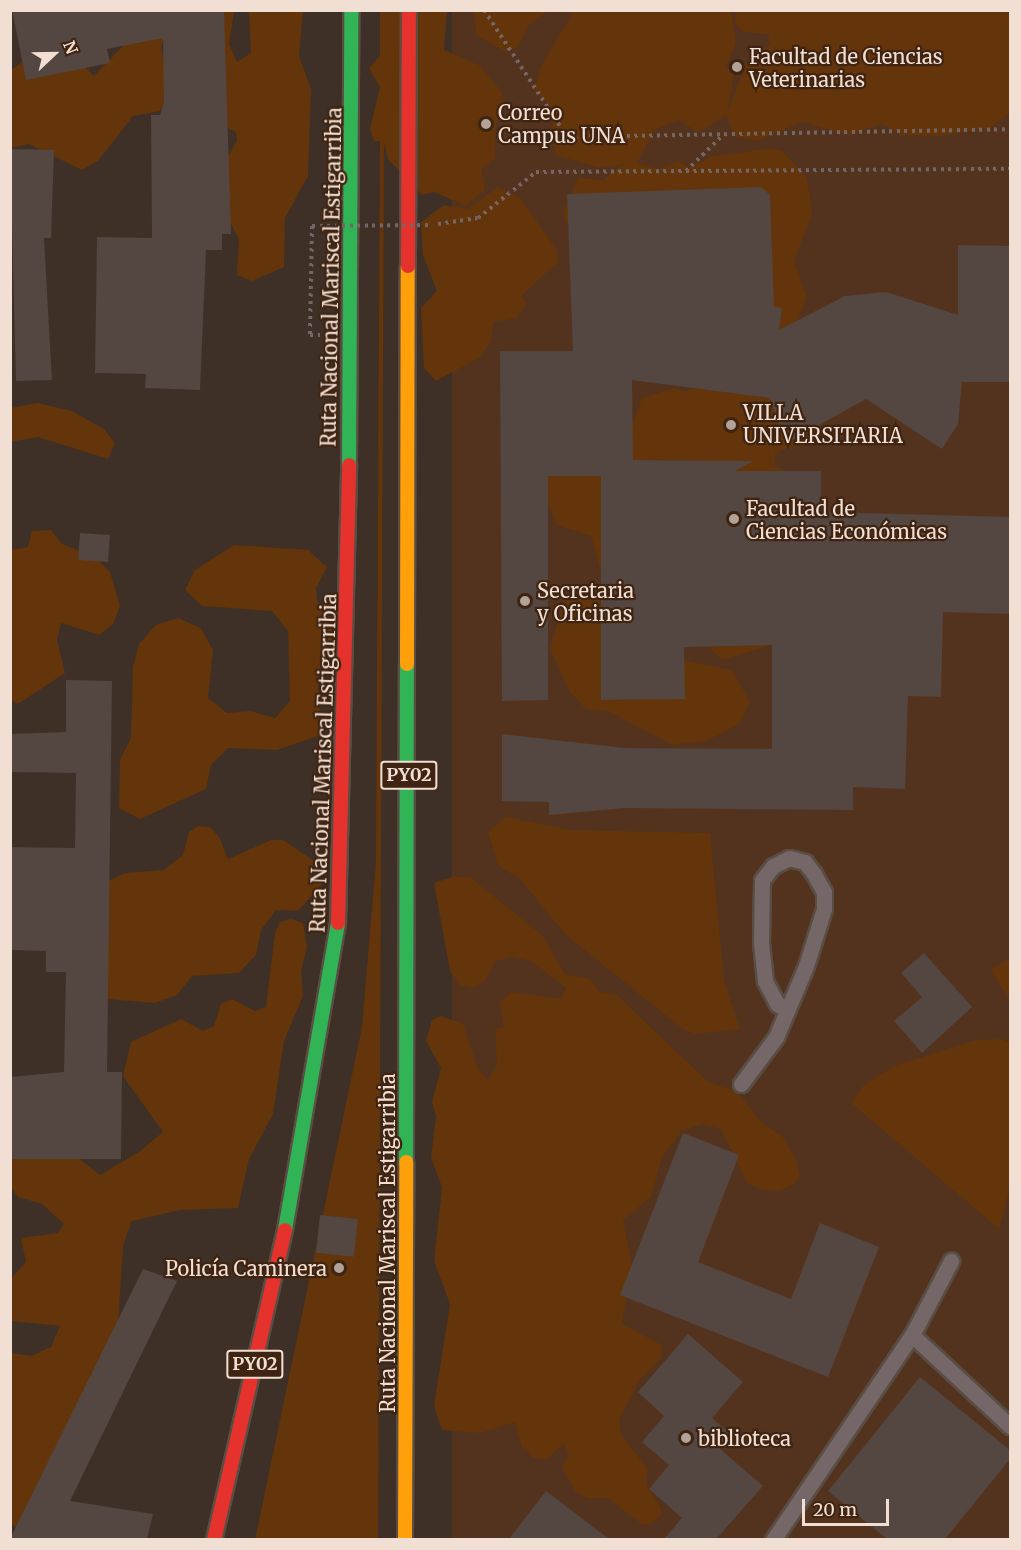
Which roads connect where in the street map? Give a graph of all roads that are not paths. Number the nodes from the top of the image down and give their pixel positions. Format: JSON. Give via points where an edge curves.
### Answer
{"nodes":[{"id":1,"x":351,"y":10,"type":"edge"},
{"id":2,"x":409,"y":10,"type":"edge"},
{"id":3,"x":787,"y":1010,"type":"junction"},
{"id":4,"x":741,"y":1084,"type":"dead end"},
{"id":5,"x":951,"y":1261,"type":"dead end"},
{"id":6,"x":912,"y":1335,"type":"junction"},
{"id":7,"x":1011,"y":1426,"type":"edge"},
{"id":8,"x":214,"y":1539,"type":"edge"},
{"id":9,"x":405,"y":1539,"type":"edge"},
{"id":10,"x":773,"y":1539,"type":"edge"}],
"edges":[{"from":1,"to":8,"type":"highway","name":"Ruta Nacional Mariscal Estigarribia","number":"PY02","via":[[349,555],[344,838],[336,946],[295,1188]]},
{"from":2,"to":9,"type":"highway","name":"Ruta Nacional Mariscal Estigarribia","number":"PY02"},
{"from":3,"to":3,"type":"lane","via":[[820,924],[824,892],[805,861],[789,858],[773,866],[762,880],[761,943],[765,981],[777,1004]]},
{"from":3,"to":4,"type":"lane","via":[[776,1037]]},
{"from":5,"to":6,"type":"lane"},
{"from":6,"to":7,"type":"lane"},
{"from":6,"to":10,"type":"lane"}]}
